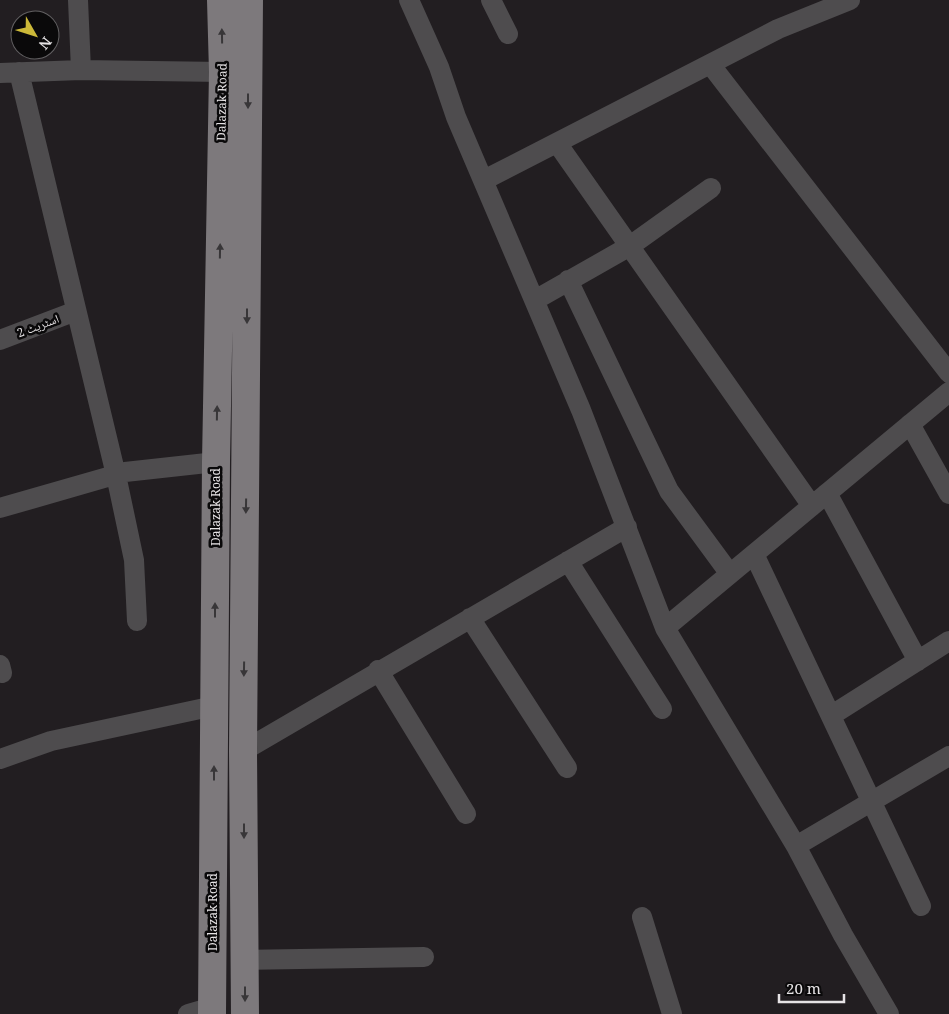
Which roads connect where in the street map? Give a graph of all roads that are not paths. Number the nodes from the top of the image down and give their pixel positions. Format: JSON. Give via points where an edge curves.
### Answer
{"nodes":[{"id":1,"x":78,"y":0,"type":"edge"},
{"id":2,"x":221,"y":0,"type":"edge"},
{"id":3,"x":249,"y":0,"type":"edge"},
{"id":4,"x":409,"y":0,"type":"edge"},
{"id":5,"x":491,"y":0,"type":"edge"},
{"id":6,"x":850,"y":0,"type":"edge"},
{"id":7,"x":508,"y":34,"type":"dead end"},
{"id":8,"x":710,"y":64,"type":"junction"},
{"id":9,"x":81,"y":70,"type":"junction"},
{"id":10,"x":9,"y":72,"type":"edge"},
{"id":11,"x":223,"y":72,"type":"junction"},
{"id":12,"x":557,"y":143,"type":"junction"},
{"id":13,"x":484,"y":180,"type":"junction"},
{"id":14,"x":711,"y":188,"type":"dead end"},
{"id":15,"x":630,"y":246,"type":"junction"},
{"id":16,"x":568,"y":280,"type":"junction"},
{"id":17,"x":535,"y":300,"type":"junction"},
{"id":18,"x":76,"y":311,"type":"junction"},
{"id":19,"x":0,"y":340,"type":"edge"},
{"id":20,"x":949,"y":373,"type":"edge"},
{"id":21,"x":949,"y":392,"type":"edge"},
{"id":22,"x":910,"y":424,"type":"junction"},
{"id":23,"x":246,"y":458,"type":"junction"},
{"id":24,"x":216,"y":462,"type":"junction"},
{"id":25,"x":116,"y":475,"type":"junction"},
{"id":26,"x":827,"y":493,"type":"junction"},
{"id":27,"x":949,"y":494,"type":"edge"},
{"id":28,"x":812,"y":506,"type":"junction"},
{"id":29,"x":0,"y":508,"type":"edge"},
{"id":30,"x":626,"y":527,"type":"junction"},
{"id":31,"x":754,"y":554,"type":"junction"},
{"id":32,"x":568,"y":561,"type":"junction"},
{"id":33,"x":730,"y":574,"type":"junction"},
{"id":34,"x":470,"y":618,"type":"junction"},
{"id":35,"x":137,"y":621,"type":"dead end"},
{"id":36,"x":665,"y":628,"type":"junction"},
{"id":37,"x":949,"y":641,"type":"edge"},
{"id":38,"x":918,"y":661,"type":"junction"},
{"id":39,"x":378,"y":670,"type":"junction"},
{"id":40,"x":214,"y":706,"type":"junction"},
{"id":41,"x":662,"y":709,"type":"dead end"},
{"id":42,"x":832,"y":716,"type":"junction"},
{"id":43,"x":243,"y":751,"type":"junction"},
{"id":44,"x":949,"y":756,"type":"edge"},
{"id":45,"x":0,"y":759,"type":"edge"},
{"id":46,"x":567,"y":768,"type":"dead end"},
{"id":47,"x":872,"y":802,"type":"junction"},
{"id":48,"x":466,"y":814,"type":"dead end"},
{"id":49,"x":796,"y":846,"type":"junction"},
{"id":50,"x":921,"y":906,"type":"dead end"},
{"id":51,"x":642,"y":917,"type":"dead end"},
{"id":52,"x":424,"y":957,"type":"dead end"},
{"id":53,"x":244,"y":960,"type":"junction"},
{"id":54,"x":204,"y":1012,"type":"edge"},
{"id":55,"x":245,"y":1014,"type":"edge"},
{"id":56,"x":672,"y":1014,"type":"edge"},
{"id":57,"x":889,"y":1014,"type":"edge"}],
"edges":[{"from":1,"to":9,"type":"street"},
{"from":11,"to":2,"type":"main road","name":"Dalazak Road","one_way":true},
{"from":3,"to":23,"type":"main road","one_way":true},
{"from":4,"to":13,"type":"street"},
{"from":5,"to":7,"type":"street"},
{"from":6,"to":8,"type":"street","via":[[778,29]]},
{"from":8,"to":12,"type":"street"},
{"from":8,"to":20,"type":"street"},
{"from":9,"to":10,"type":"street"},
{"from":9,"to":11,"type":"street"},
{"from":10,"to":18,"type":"street"},
{"from":24,"to":11,"type":"main road","name":"Dalazak Road","one_way":true},
{"from":12,"to":13,"type":"street"},
{"from":12,"to":15,"type":"street"},
{"from":13,"to":17,"type":"street"},
{"from":14,"to":15,"type":"street"},
{"from":15,"to":16,"type":"street"},
{"from":15,"to":28,"type":"street"},
{"from":16,"to":17,"type":"street"},
{"from":16,"to":33,"type":"street","via":[[669,491]]},
{"from":17,"to":30,"type":"street"},
{"from":18,"to":19,"type":"street","name":"اسٹریٹ 2"},
{"from":18,"to":25,"type":"street"},
{"from":21,"to":22,"type":"street"},
{"from":22,"to":26,"type":"street"},
{"from":22,"to":27,"type":"street"},
{"from":23,"to":24,"type":"main road"},
{"from":23,"to":43,"type":"main road","one_way":true},
{"from":24,"to":25,"type":"street"},
{"from":40,"to":24,"type":"main road","name":"Dalazak Road","one_way":true},
{"from":25,"to":29,"type":"street"},
{"from":25,"to":35,"type":"street","via":[[134,560]]},
{"from":26,"to":28,"type":"street"},
{"from":26,"to":38,"type":"street"},
{"from":28,"to":31,"type":"street"},
{"from":30,"to":32,"type":"street"},
{"from":30,"to":36,"type":"street"},
{"from":31,"to":33,"type":"street"},
{"from":31,"to":42,"type":"street"},
{"from":32,"to":34,"type":"street"},
{"from":32,"to":41,"type":"street"},
{"from":33,"to":36,"type":"street"},
{"from":34,"to":39,"type":"street"},
{"from":34,"to":46,"type":"street"},
{"from":36,"to":49,"type":"street"},
{"from":37,"to":38,"type":"street"},
{"from":38,"to":42,"type":"street"},
{"from":39,"to":43,"type":"street"},
{"from":39,"to":48,"type":"street"},
{"from":40,"to":45,"type":"street","via":[[51,741]]},
{"from":54,"to":40,"type":"main road","name":"Dalazak Road","one_way":true},
{"from":42,"to":47,"type":"street"},
{"from":43,"to":53,"type":"main road","one_way":true},
{"from":44,"to":47,"type":"street"},
{"from":47,"to":49,"type":"street"},
{"from":47,"to":50,"type":"street"},
{"from":49,"to":57,"type":"street"},
{"from":51,"to":56,"type":"street"},
{"from":52,"to":53,"type":"street"},
{"from":53,"to":55,"type":"main road","one_way":true}]}
